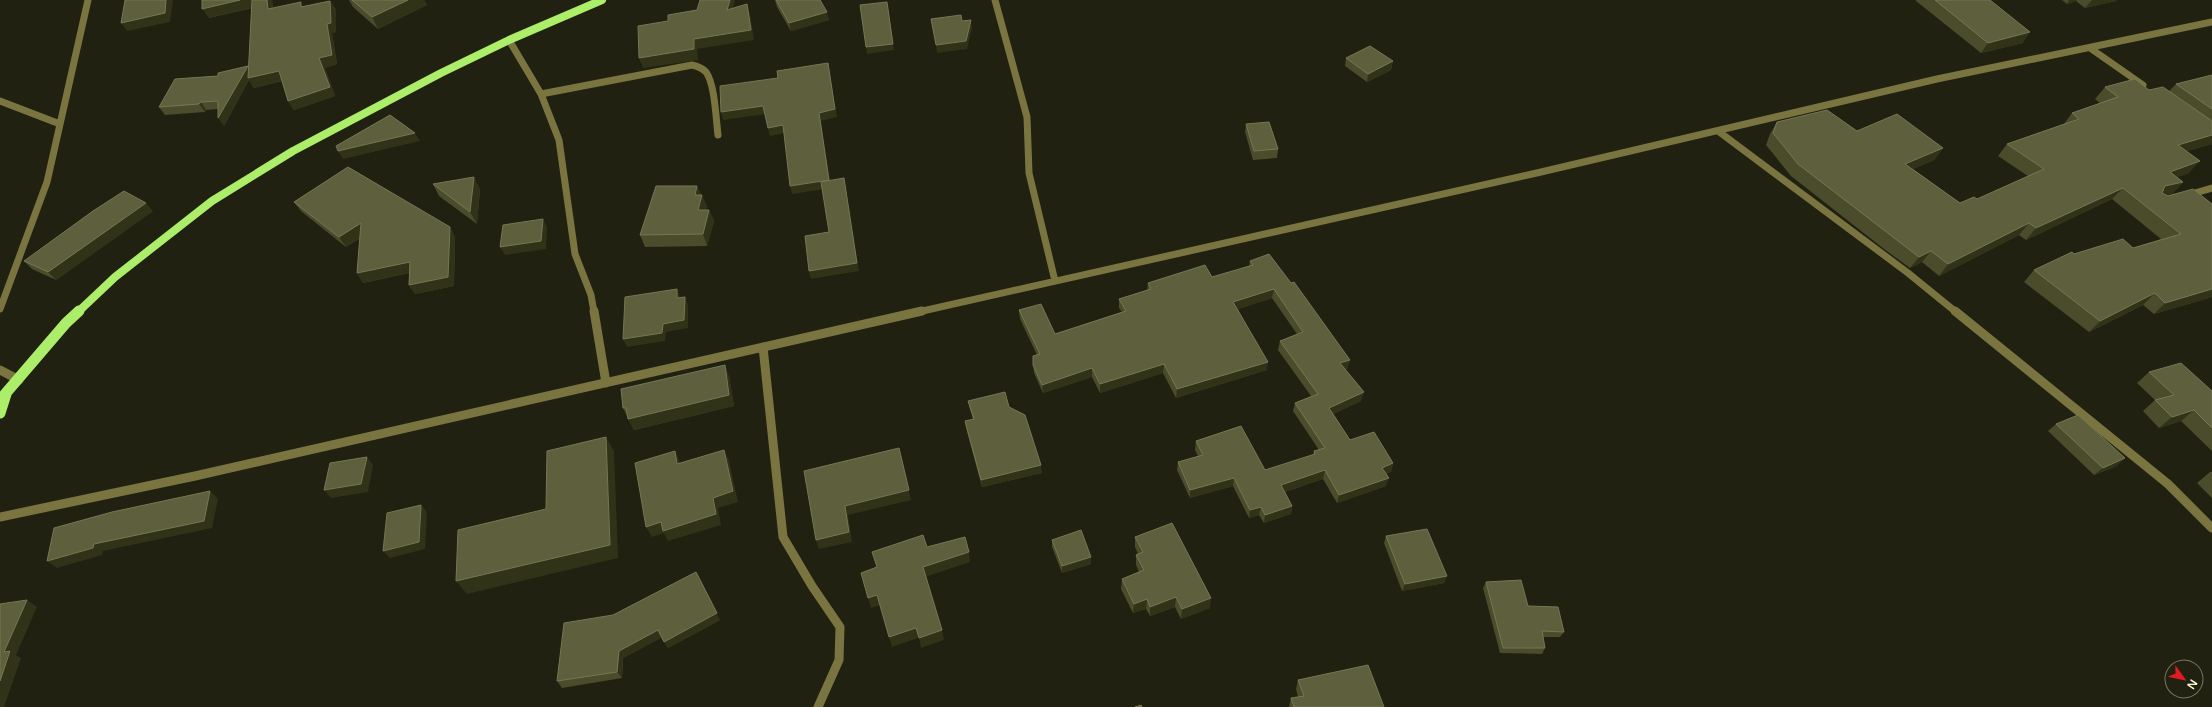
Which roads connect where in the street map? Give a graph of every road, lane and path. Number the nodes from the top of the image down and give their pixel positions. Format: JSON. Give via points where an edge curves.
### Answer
{"nodes":[{"id":1,"x":88,"y":0,"type":"edge"},
{"id":2,"x":602,"y":0,"type":"edge"},
{"id":3,"x":995,"y":0,"type":"edge"},
{"id":4,"x":2212,"y":22,"type":"edge"},
{"id":5,"x":509,"y":40,"type":"junction"},
{"id":6,"x":2090,"y":48,"type":"junction"},
{"id":7,"x":2148,"y":89,"type":"edge"},
{"id":8,"x":541,"y":94,"type":"junction"},
{"id":9,"x":0,"y":101,"type":"edge"},
{"id":10,"x":60,"y":124,"type":"junction"},
{"id":11,"x":1718,"y":131,"type":"junction"},
{"id":12,"x":718,"y":135,"type":"dead end"},
{"id":13,"x":2212,"y":188,"type":"edge"},
{"id":14,"x":2177,"y":198,"type":"edge"},
{"id":15,"x":1055,"y":280,"type":"junction"},
{"id":16,"x":0,"y":309,"type":"edge"},
{"id":17,"x":763,"y":347,"type":"junction"},
{"id":18,"x":0,"y":370,"type":"edge"},
{"id":19,"x":19,"y":380,"type":"junction"},
{"id":20,"x":606,"y":383,"type":"junction"},
{"id":21,"x":3,"y":397,"type":"edge"},
{"id":22,"x":0,"y":412,"type":"edge"},
{"id":23,"x":0,"y":517,"type":"edge"},
{"id":24,"x":2212,"y":528,"type":"edge"},
{"id":25,"x":818,"y":707,"type":"edge"}],
"edges":[{"from":1,"to":10,"type":"street"},
{"from":2,"to":5,"type":"main road"},
{"from":3,"to":15,"type":"street","via":[[1027,117],[1029,173]]},
{"from":4,"to":6,"type":"street"},
{"from":5,"to":8,"type":"street"},
{"from":5,"to":19,"type":"main road","via":[[293,151],[212,201],[115,277],[66,323]]},
{"from":6,"to":7,"type":"street"},
{"from":6,"to":11,"type":"street","via":[[1937,79]]},
{"from":8,"to":12,"type":"street","via":[[692,65],[708,73]]},
{"from":8,"to":20,"type":"street","via":[[559,140],[575,254],[591,295]]},
{"from":9,"to":10,"type":"street"},
{"from":10,"to":16,"type":"street","via":[[47,182]]},
{"from":11,"to":15,"type":"street"},
{"from":11,"to":24,"type":"street","via":[[1908,273],[2168,484]]},
{"from":13,"to":14,"type":"street"},
{"from":15,"to":17,"type":"street"},
{"from":17,"to":20,"type":"street"},
{"from":17,"to":25,"type":"street","via":[[783,537],[840,627],[839,660]]},
{"from":18,"to":19,"type":"street"},
{"from":19,"to":21,"type":"main road"},
{"from":20,"to":23,"type":"street","via":[[195,476]]},
{"from":21,"to":22,"type":"main road"}]}
